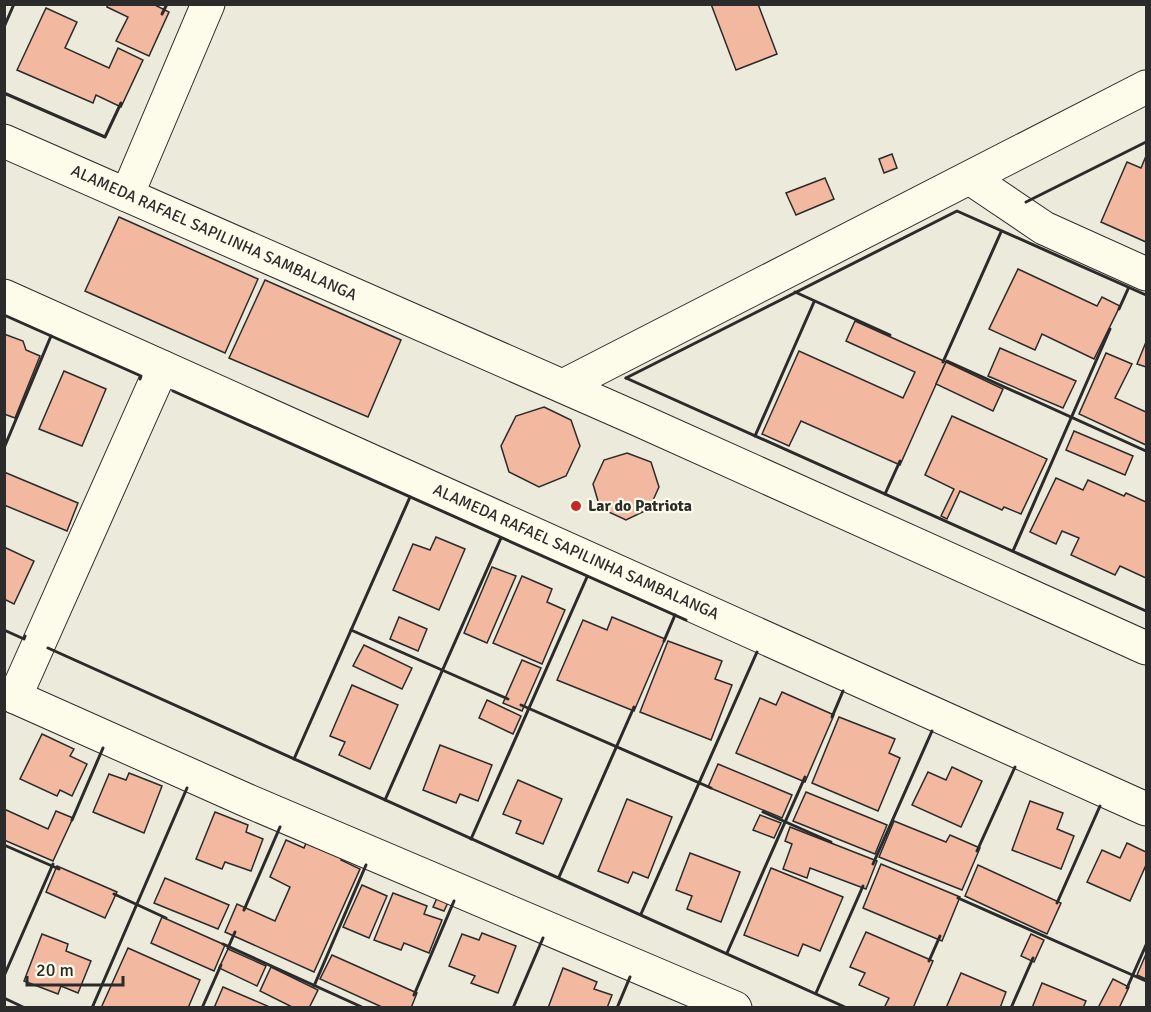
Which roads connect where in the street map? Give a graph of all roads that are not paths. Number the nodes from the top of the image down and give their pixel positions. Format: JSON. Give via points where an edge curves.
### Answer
{"nodes":[{"id":1,"x":208,"y":4,"type":"edge"},
{"id":2,"x":1146,"y":87,"type":"edge"},
{"id":3,"x":4,"y":141,"type":"edge"},
{"id":4,"x":969,"y":178,"type":"junction"},
{"id":5,"x":127,"y":195,"type":"junction"},
{"id":6,"x":1146,"y":274,"type":"edge"},
{"id":7,"x":4,"y":296,"type":"edge"},
{"id":8,"x":162,"y":367,"type":"junction"},
{"id":9,"x":563,"y":386,"type":"junction"},
{"id":10,"x":1146,"y":648,"type":"edge"},
{"id":11,"x":10,"y":694,"type":"edge"},
{"id":12,"x":1146,"y":809,"type":"edge"},
{"id":13,"x":735,"y":1008,"type":"edge"}],
"edges":[{"from":1,"to":5,"type":"street"},
{"from":2,"to":4,"type":"street"},
{"from":3,"to":5,"type":"street","name":"ALAMEDA RAFAEL SAPILINHA SAMBALANGA"},
{"from":4,"to":6,"type":"street","via":[[1044,228]]},
{"from":4,"to":9,"type":"street"},
{"from":5,"to":9,"type":"street","name":"ALAMEDA RAFAEL SAPILINHA SAMBALANGA"},
{"from":7,"to":8,"type":"street","name":"ALAMEDA RAFAEL SAPILINHA SAMBALANGA"},
{"from":8,"to":11,"type":"street"},
{"from":8,"to":12,"type":"street","name":"ALAMEDA RAFAEL SAPILINHA SAMBALANGA"},
{"from":9,"to":10,"type":"street","name":"ALAMEDA RAFAEL SAPILINHA SAMBALANGA"},
{"from":11,"to":13,"type":"street","via":[[246,800]]}]}
